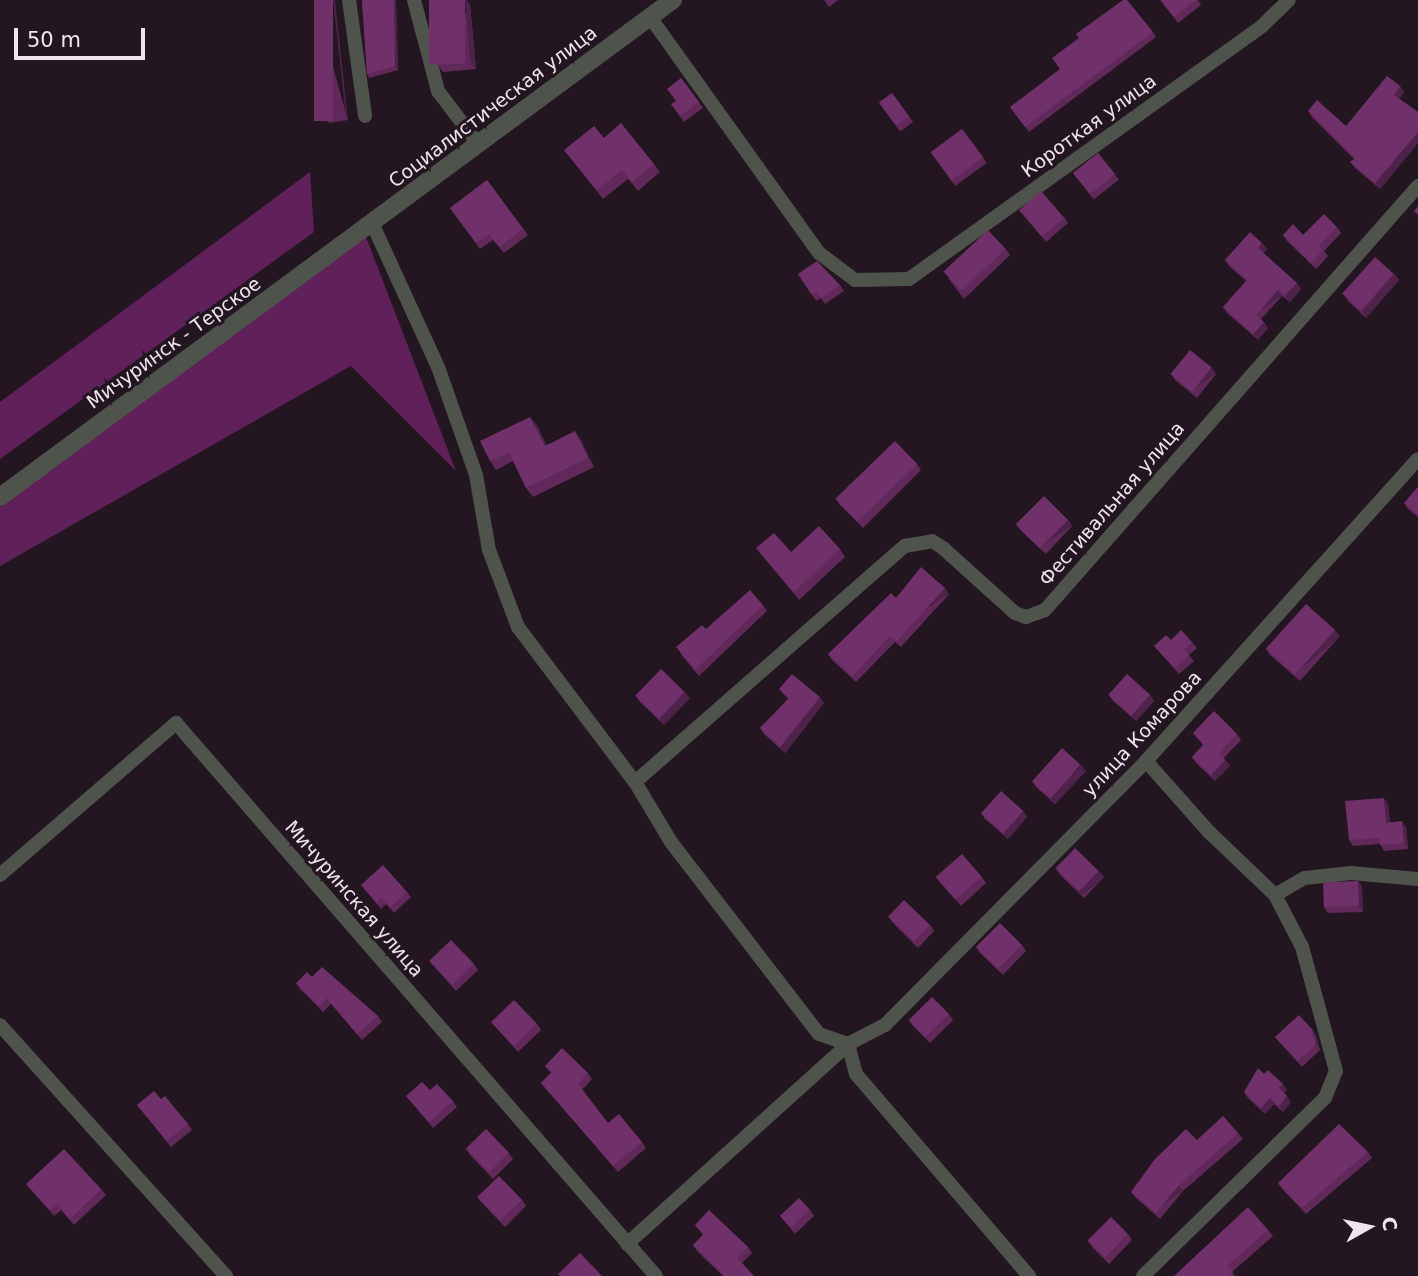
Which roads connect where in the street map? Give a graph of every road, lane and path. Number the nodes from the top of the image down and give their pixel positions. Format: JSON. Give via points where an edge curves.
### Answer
{"nodes":[{"id":1,"x":349,"y":0,"type":"edge"},
{"id":2,"x":414,"y":0,"type":"edge"},
{"id":3,"x":673,"y":0,"type":"edge"},
{"id":4,"x":1289,"y":0,"type":"edge"},
{"id":5,"x":650,"y":17,"type":"junction"},
{"id":6,"x":365,"y":116,"type":"dead end"},
{"id":7,"x":479,"y":145,"type":"junction"},
{"id":8,"x":1418,"y":186,"type":"edge"},
{"id":9,"x":372,"y":223,"type":"junction"},
{"id":10,"x":1418,"y":459,"type":"edge"},
{"id":11,"x":0,"y":497,"type":"edge"},
{"id":12,"x":1146,"y":761,"type":"junction"},
{"id":13,"x":635,"y":782,"type":"junction"},
{"id":14,"x":0,"y":875,"type":"edge"},
{"id":15,"x":1418,"y":878,"type":"edge"},
{"id":16,"x":1275,"y":895,"type":"junction"},
{"id":17,"x":0,"y":1025,"type":"edge"},
{"id":18,"x":848,"y":1044,"type":"junction"},
{"id":19,"x":627,"y":1244,"type":"junction"},
{"id":20,"x":226,"y":1276,"type":"edge"},
{"id":21,"x":656,"y":1276,"type":"edge"},
{"id":22,"x":1029,"y":1276,"type":"edge"},
{"id":23,"x":1143,"y":1276,"type":"edge"}],
"edges":[{"from":1,"to":6,"type":"street"},
{"from":2,"to":7,"type":"street","via":[[438,92]]},
{"from":3,"to":5,"type":"street","name":"Социалистическая улица"},
{"from":4,"to":5,"type":"street","name":"Короткая улица","via":[[1262,26],[909,279],[855,280],[819,253]]},
{"from":5,"to":7,"type":"street","name":"Социалистическая улица"},
{"from":7,"to":9,"type":"street","name":"Социалистическая улица"},
{"from":8,"to":13,"type":"street","name":"Фестивальная улица","via":[[1045,610],[1026,617],[1015,614],[932,541],[905,546]]},
{"from":9,"to":11,"type":"street","name":"Мичуринск - Терское"},
{"from":9,"to":13,"type":"street","via":[[442,379],[476,475],[489,550],[517,627]]},
{"from":10,"to":12,"type":"street","name":"улица Комарова"},
{"from":12,"to":16,"type":"street","via":[[1209,832]]},
{"from":12,"to":18,"type":"street","name":"улица Комарова","via":[[885,1025]]},
{"from":13,"to":18,"type":"street","via":[[671,842],[819,1034]]},
{"from":14,"to":19,"type":"street","name":"Мичуринская улица","via":[[176,723]]},
{"from":15,"to":16,"type":"street","via":[[1351,873],[1305,878]]},
{"from":16,"to":23,"type":"street","via":[[1302,947],[1336,1071],[1325,1098]]},
{"from":17,"to":20,"type":"street"},
{"from":18,"to":19,"type":"street","name":"улица Комарова"},
{"from":18,"to":22,"type":"street","via":[[856,1074]]},
{"from":19,"to":21,"type":"street","name":"Мичуринская улица"}]}
